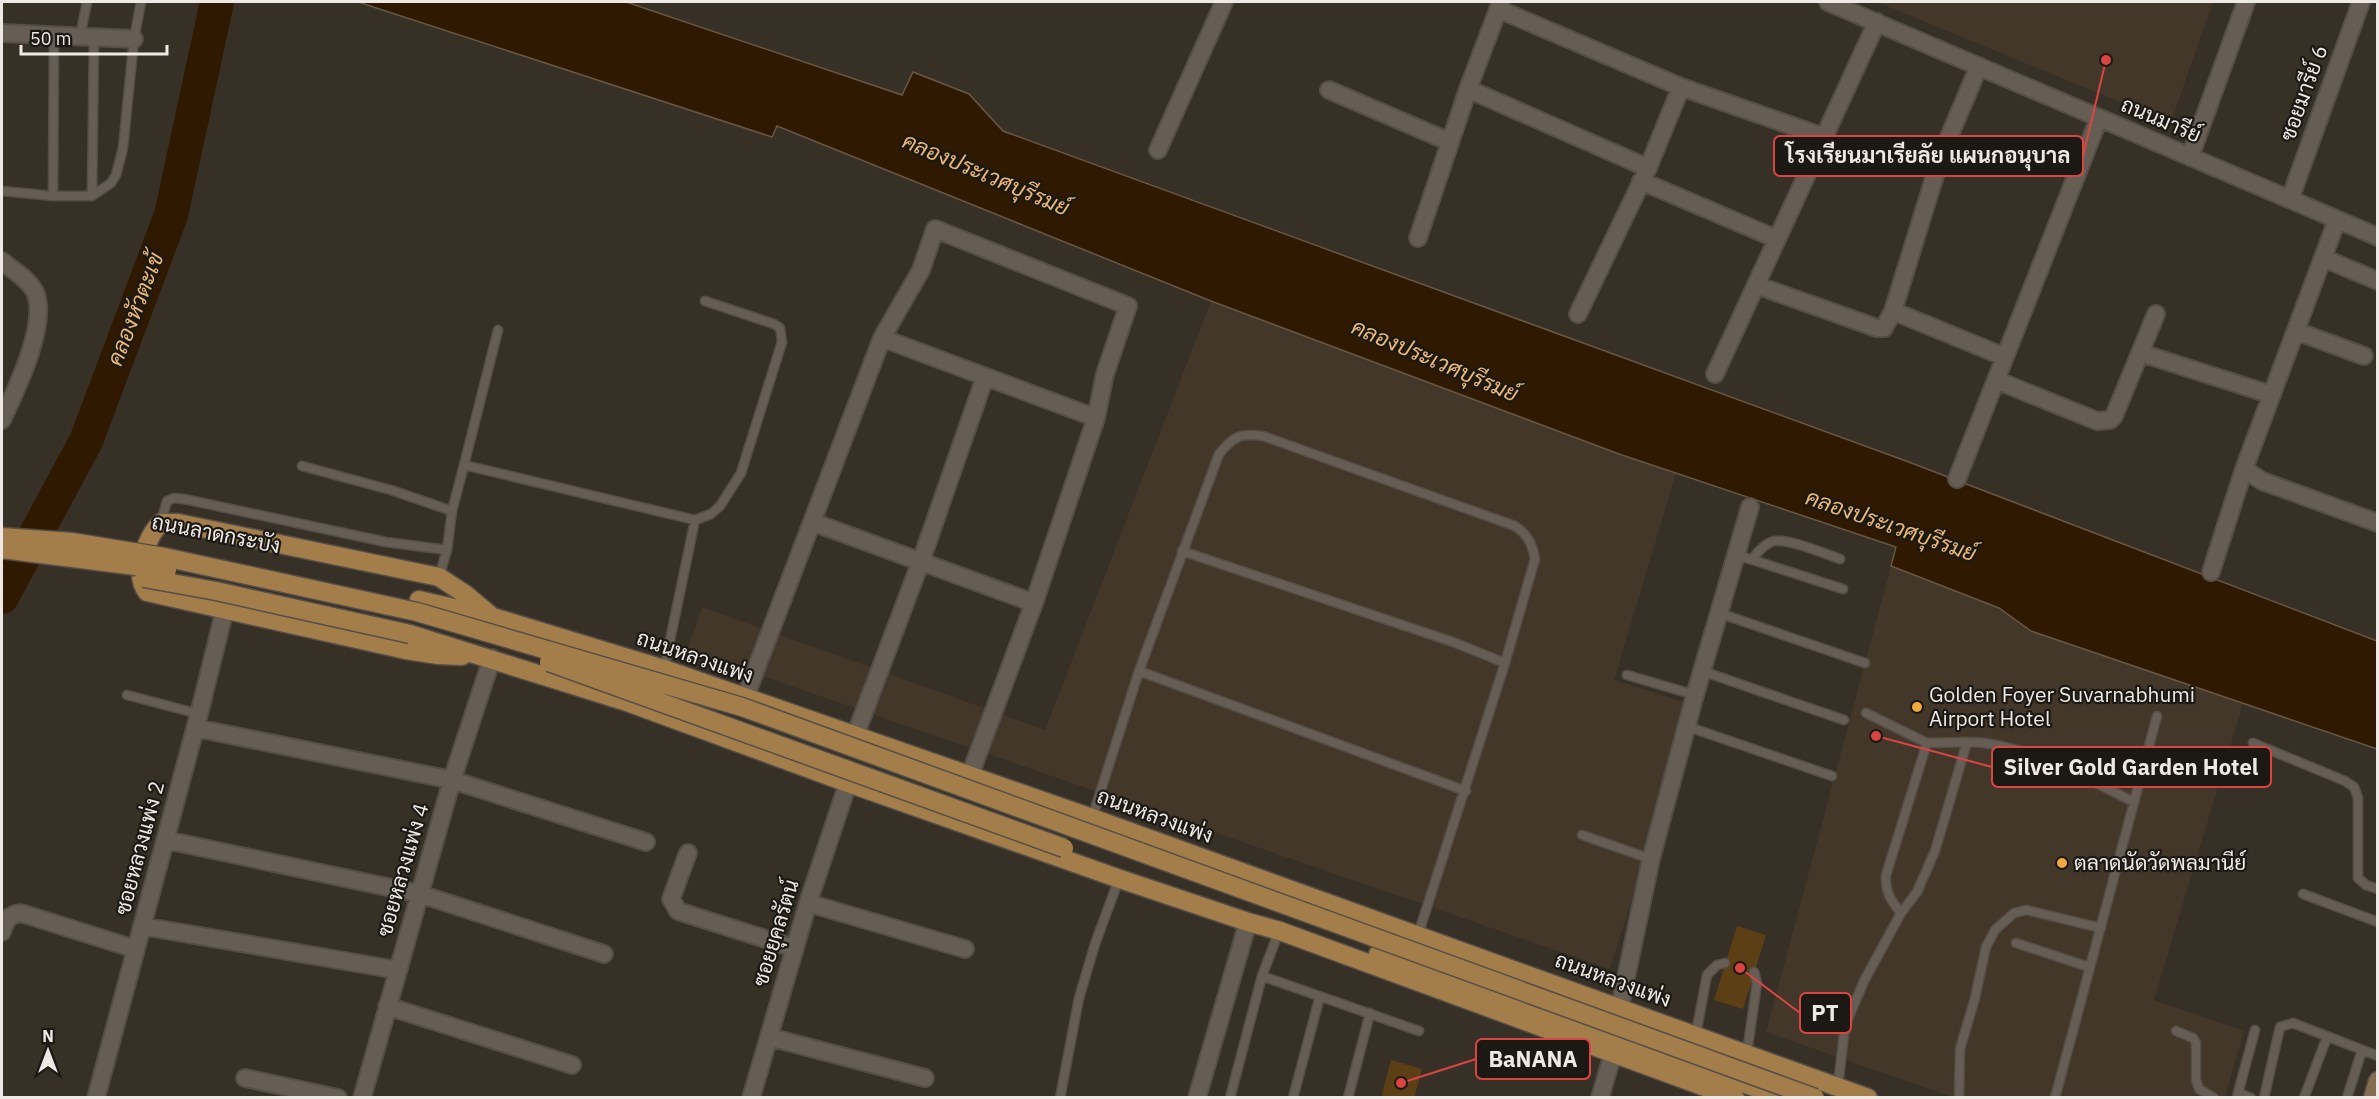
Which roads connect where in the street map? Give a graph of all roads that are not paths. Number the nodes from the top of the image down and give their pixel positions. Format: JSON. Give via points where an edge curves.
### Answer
{"nodes":[{"id":1,"x":87,"y":2,"type":"edge"},
{"id":2,"x":141,"y":2,"type":"edge"},
{"id":3,"x":1224,"y":2,"type":"edge"},
{"id":4,"x":1828,"y":2,"type":"edge"},
{"id":5,"x":2246,"y":2,"type":"edge"},
{"id":6,"x":2361,"y":2,"type":"edge"},
{"id":7,"x":1500,"y":5,"type":"edge"},
{"id":8,"x":1876,"y":22,"type":"junction"},
{"id":9,"x":2,"y":33,"type":"edge"},
{"id":10,"x":54,"y":36,"type":"junction"},
{"id":11,"x":87,"y":37,"type":"junction"},
{"id":12,"x":134,"y":39,"type":"junction"},
{"id":13,"x":1979,"y":66,"type":"junction"},
{"id":14,"x":1681,"y":87,"type":"junction"},
{"id":15,"x":1468,"y":89,"type":"junction"},
{"id":16,"x":1329,"y":90,"type":"dead end"},
{"id":17,"x":2099,"y":118,"type":"junction"},
{"id":18,"x":1824,"y":137,"type":"junction"},
{"id":19,"x":1450,"y":142,"type":"junction"},
{"id":20,"x":1158,"y":150,"type":"dead end"},
{"id":21,"x":2190,"y":157,"type":"junction"},
{"id":22,"x":1645,"y":175,"type":"junction"},
{"id":23,"x":2,"y":191,"type":"edge"},
{"id":24,"x":53,"y":196,"type":"junction"},
{"id":25,"x":92,"y":196,"type":"junction"},
{"id":26,"x":2290,"y":200,"type":"junction"},
{"id":27,"x":2337,"y":220,"type":"junction"},
{"id":28,"x":2378,"y":237,"type":"edge"},
{"id":29,"x":1418,"y":238,"type":"dead end"},
{"id":30,"x":1777,"y":239,"type":"junction"},
{"id":31,"x":2323,"y":258,"type":"junction"},
{"id":32,"x":2,"y":261,"type":"edge"},
{"id":33,"x":2378,"y":281,"type":"edge"},
{"id":34,"x":1756,"y":285,"type":"junction"},
{"id":35,"x":705,"y":301,"type":"dead end"},
{"id":36,"x":1893,"y":311,"type":"junction"},
{"id":37,"x":1578,"y":314,"type":"dead end"},
{"id":38,"x":2156,"y":314,"type":"dead end"},
{"id":39,"x":498,"y":330,"type":"dead end"},
{"id":40,"x":2296,"y":331,"type":"junction"},
{"id":41,"x":882,"y":338,"type":"junction"},
{"id":42,"x":2141,"y":353,"type":"junction"},
{"id":43,"x":2364,"y":356,"type":"dead end"},
{"id":44,"x":2005,"y":357,"type":"junction"},
{"id":45,"x":1715,"y":374,"type":"dead end"},
{"id":46,"x":985,"y":377,"type":"junction"},
{"id":47,"x":1996,"y":380,"type":"junction"},
{"id":48,"x":2272,"y":395,"type":"junction"},
{"id":49,"x":1096,"y":418,"type":"junction"},
{"id":50,"x":2,"y":420,"type":"edge"},
{"id":51,"x":464,"y":465,"type":"junction"},
{"id":52,"x":302,"y":466,"type":"dead end"},
{"id":53,"x":2244,"y":469,"type":"junction"},
{"id":54,"x":1957,"y":479,"type":"dead end"},
{"id":55,"x":1750,"y":507,"type":"dead end"},
{"id":56,"x":452,"y":511,"type":"junction"},
{"id":57,"x":695,"y":520,"type":"junction"},
{"id":58,"x":812,"y":522,"type":"junction"},
{"id":59,"x":161,"y":523,"type":"junction"},
{"id":60,"x":2378,"y":523,"type":"edge"},
{"id":61,"x":2,"y":526,"type":"edge"},
{"id":62,"x":2,"y":537,"type":"edge"},
{"id":63,"x":2,"y":549,"type":"edge"},
{"id":64,"x":447,"y":550,"type":"junction"},
{"id":65,"x":1182,"y":551,"type":"junction"},
{"id":66,"x":1744,"y":557,"type":"junction"},
{"id":67,"x":1840,"y":559,"type":"dead end"},
{"id":68,"x":2,"y":561,"type":"edge"},
{"id":69,"x":921,"y":561,"type":"junction"},
{"id":70,"x":2211,"y":572,"type":"dead end"},
{"id":71,"x":439,"y":577,"type":"junction"},
{"id":72,"x":1843,"y":589,"type":"dead end"},
{"id":73,"x":419,"y":600,"type":"joint"},
{"id":74,"x":1034,"y":603,"type":"junction"},
{"id":75,"x":225,"y":609,"type":"junction"},
{"id":76,"x":1719,"y":613,"type":"junction"},
{"id":77,"x":493,"y":617,"type":"junction"},
{"id":78,"x":490,"y":657,"type":"junction"},
{"id":79,"x":1505,"y":663,"type":"junction"},
{"id":80,"x":1865,"y":663,"type":"dead end"},
{"id":81,"x":664,"y":669,"type":"junction"},
{"id":82,"x":1139,"y":671,"type":"junction"},
{"id":83,"x":1702,"y":671,"type":"junction"},
{"id":84,"x":1627,"y":675,"type":"dead end"},
{"id":85,"x":127,"y":695,"type":"dead end"},
{"id":86,"x":1695,"y":695,"type":"junction"},
{"id":87,"x":745,"y":698,"type":"junction"},
{"id":88,"x":1866,"y":713,"type":"dead end"},
{"id":89,"x":2157,"y":716,"type":"dead end"},
{"id":90,"x":1844,"y":720,"type":"dead end"},
{"id":91,"x":197,"y":721,"type":"junction"},
{"id":92,"x":1686,"y":726,"type":"junction"},
{"id":93,"x":855,"y":736,"type":"junction"},
{"id":94,"x":1967,"y":742,"type":"junction"},
{"id":95,"x":1927,"y":743,"type":"junction"},
{"id":96,"x":2253,"y":743,"type":"dead end"},
{"id":97,"x":970,"y":775,"type":"junction"},
{"id":98,"x":1832,"y":776,"type":"dead end"},
{"id":99,"x":452,"y":780,"type":"junction"},
{"id":100,"x":848,"y":783,"type":"junction"},
{"id":101,"x":1466,"y":791,"type":"junction"},
{"id":102,"x":2134,"y":802,"type":"junction"},
{"id":103,"x":1092,"y":818,"type":"junction"},
{"id":104,"x":1582,"y":835,"type":"dead end"},
{"id":105,"x":166,"y":840,"type":"junction"},
{"id":106,"x":646,"y":842,"type":"dead end"},
{"id":107,"x":688,"y":854,"type":"dead end"},
{"id":108,"x":1651,"y":859,"type":"junction"},
{"id":109,"x":1120,"y":879,"type":"junction"},
{"id":110,"x":2378,"y":889,"type":"edge"},
{"id":111,"x":420,"y":894,"type":"junction"},
{"id":112,"x":2303,"y":894,"type":"dead end"},
{"id":113,"x":808,"y":903,"type":"junction"},
{"id":114,"x":1901,"y":913,"type":"junction"},
{"id":115,"x":1248,"y":922,"type":"junction"},
{"id":116,"x":2378,"y":922,"type":"edge"},
{"id":117,"x":142,"y":926,"type":"junction"},
{"id":118,"x":2101,"y":928,"type":"junction"},
{"id":119,"x":1280,"y":931,"type":"junction"},
{"id":120,"x":2,"y":933,"type":"edge"},
{"id":121,"x":1418,"y":934,"type":"junction"},
{"id":122,"x":2016,"y":943,"type":"dead end"},
{"id":123,"x":794,"y":948,"type":"junction"},
{"id":124,"x":135,"y":949,"type":"junction"},
{"id":125,"x":965,"y":950,"type":"dead end"},
{"id":126,"x":604,"y":954,"type":"dead end"},
{"id":127,"x":1725,"y":963,"type":"dead end"},
{"id":128,"x":2089,"y":967,"type":"junction"},
{"id":129,"x":397,"y":970,"type":"junction"},
{"id":130,"x":1754,"y":972,"type":"dead end"},
{"id":131,"x":1262,"y":976,"type":"junction"},
{"id":132,"x":1320,"y":996,"type":"junction"},
{"id":133,"x":387,"y":1006,"type":"junction"},
{"id":134,"x":1620,"y":1006,"type":"junction"},
{"id":135,"x":1370,"y":1013,"type":"junction"},
{"id":136,"x":2255,"y":1030,"type":"dead end"},
{"id":137,"x":1419,"y":1031,"type":"dead end"},
{"id":138,"x":2176,"y":1031,"type":"dead end"},
{"id":139,"x":1696,"y":1034,"type":"junction"},
{"id":140,"x":769,"y":1037,"type":"junction"},
{"id":141,"x":2327,"y":1037,"type":"junction"},
{"id":142,"x":2362,"y":1050,"type":"junction"},
{"id":143,"x":1613,"y":1053,"type":"junction"},
{"id":144,"x":1747,"y":1053,"type":"junction"},
{"id":145,"x":2378,"y":1056,"type":"edge"},
{"id":146,"x":572,"y":1065,"type":"dead end"},
{"id":147,"x":245,"y":1078,"type":"dead end"},
{"id":148,"x":925,"y":1078,"type":"dead end"},
{"id":149,"x":2378,"y":1082,"type":"edge"},
{"id":150,"x":1838,"y":1086,"type":"junction"},
{"id":151,"x":2238,"y":1095,"type":"edge"},
{"id":152,"x":96,"y":1098,"type":"edge"},
{"id":153,"x":338,"y":1098,"type":"edge"},
{"id":154,"x":362,"y":1098,"type":"edge"},
{"id":155,"x":751,"y":1098,"type":"edge"},
{"id":156,"x":1060,"y":1098,"type":"edge"},
{"id":157,"x":1197,"y":1098,"type":"edge"},
{"id":158,"x":1230,"y":1098,"type":"edge"},
{"id":159,"x":1293,"y":1098,"type":"edge"},
{"id":160,"x":1348,"y":1098,"type":"edge"},
{"id":161,"x":1600,"y":1098,"type":"edge"},
{"id":162,"x":1736,"y":1098,"type":"edge"},
{"id":163,"x":1784,"y":1098,"type":"edge"},
{"id":164,"x":1815,"y":1098,"type":"edge"},
{"id":165,"x":1868,"y":1098,"type":"edge"},
{"id":166,"x":1959,"y":1098,"type":"edge"},
{"id":167,"x":2055,"y":1098,"type":"edge"},
{"id":168,"x":2214,"y":1098,"type":"edge"},
{"id":169,"x":2252,"y":1098,"type":"edge"},
{"id":170,"x":2264,"y":1098,"type":"edge"},
{"id":171,"x":2304,"y":1098,"type":"edge"},
{"id":172,"x":2347,"y":1098,"type":"edge"},
{"id":173,"x":2373,"y":1098,"type":"edge"}],
"edges":[{"from":1,"to":11,"type":"lane"},
{"from":2,"to":12,"type":"lane"},
{"from":3,"to":20,"type":"street"},
{"from":4,"to":8,"type":"street","name":"ถนนมารีย์"},
{"from":5,"to":21,"type":"street"},
{"from":6,"to":26,"type":"street","name":"ซอยมารีย์ 6"},
{"from":7,"to":14,"type":"street"},
{"from":7,"to":15,"type":"street"},
{"from":8,"to":13,"type":"street","name":"ถนนมารีย์"},
{"from":8,"to":18,"type":"street"},
{"from":9,"to":10,"type":"street"},
{"from":10,"to":11,"type":"street"},
{"from":10,"to":24,"type":"lane"},
{"from":11,"to":12,"type":"street"},
{"from":11,"to":25,"type":"lane"},
{"from":12,"to":25,"type":"lane","via":[[120,160],[111,183]]},
{"from":13,"to":17,"type":"street","name":"ถนนมารีย์"},
{"from":13,"to":36,"type":"street","via":[[1941,156]]},
{"from":14,"to":18,"type":"street"},
{"from":14,"to":22,"type":"street"},
{"from":15,"to":19,"type":"street"},
{"from":15,"to":22,"type":"street"},
{"from":16,"to":19,"type":"street"},
{"from":17,"to":21,"type":"street","name":"ถนนมารีย์"},
{"from":17,"to":44,"type":"street"},
{"from":18,"to":30,"type":"street"},
{"from":19,"to":29,"type":"street"},
{"from":21,"to":26,"type":"street","name":"ถนนมารีย์"},
{"from":22,"to":30,"type":"street"},
{"from":22,"to":37,"type":"street"},
{"from":23,"to":24,"type":"lane"},
{"from":24,"to":25,"type":"lane"},
{"from":26,"to":27,"type":"street","name":"ถนนมารีย์"},
{"from":27,"to":28,"type":"street","name":"ถนนมารีย์"},
{"from":27,"to":31,"type":"street"},
{"from":30,"to":34,"type":"street"},
{"from":31,"to":33,"type":"street"},
{"from":31,"to":40,"type":"street"},
{"from":32,"to":50,"type":"street","via":[[28,281],[35,292],[37,311],[30,352]]},
{"from":34,"to":36,"type":"street","via":[[1877,328],[1884,327]]},
{"from":34,"to":45,"type":"street"},
{"from":35,"to":57,"type":"lane","via":[[774,324],[780,328],[782,342],[741,473],[720,506]]},
{"from":36,"to":44,"type":"street"},
{"from":38,"to":42,"type":"street"},
{"from":39,"to":51,"type":"lane"},
{"from":40,"to":43,"type":"street"},
{"from":40,"to":48,"type":"street"},
{"from":41,"to":46,"type":"street"},
{"from":41,"to":49,"type":"street","via":[[921,270],[935,229],[1128,306],[1105,374]]},
{"from":41,"to":58,"type":"street"},
{"from":42,"to":47,"type":"street","via":[[2114,416],[2105,422]]},
{"from":42,"to":48,"type":"street"},
{"from":44,"to":47,"type":"street"},
{"from":46,"to":49,"type":"street"},
{"from":46,"to":69,"type":"street"},
{"from":47,"to":54,"type":"street"},
{"from":48,"to":53,"type":"street"},
{"from":49,"to":74,"type":"street"},
{"from":51,"to":56,"type":"lane"},
{"from":51,"to":57,"type":"lane"},
{"from":52,"to":56,"type":"lane"},
{"from":53,"to":60,"type":"street","via":[[2262,481]]},
{"from":53,"to":70,"type":"street"},
{"from":55,"to":66,"type":"street"},
{"from":56,"to":64,"type":"lane"},
{"from":57,"to":81,"type":"lane"},
{"from":58,"to":69,"type":"street"},
{"from":58,"to":87,"type":"street"},
{"from":59,"to":64,"type":"lane","via":[[167,501],[184,498],[386,542]]},
{"from":59,"to":71,"type":"main road","via":[[178,523]]},
{"from":59,"to":75,"type":"main road","via":[[148,542],[140,577],[147,592]]},
{"from":61,"to":73,"type":"main road","name":"ถนนลาดกระบัง","via":[[117,538]]},
{"from":62,"to":164,"type":"main road","bridge":true,"via":[[72,542],[164,557],[417,612],[742,707]]},
{"from":63,"to":163,"type":"main road","bridge":true,"via":[[152,567],[255,585],[404,619],[548,662],[1064,848],[1507,997]]},
{"from":64,"to":71,"type":"lane"},
{"from":65,"to":79,"type":"lane"},
{"from":65,"to":79,"type":"lane","via":[[1219,454],[1238,436],[1263,436],[1515,526],[1526,534],[1534,559]]},
{"from":65,"to":82,"type":"lane"},
{"from":66,"to":67,"type":"lane","via":[[1775,540]]},
{"from":66,"to":72,"type":"lane"},
{"from":66,"to":76,"type":"street"},
{"from":68,"to":78,"type":"main road","bridge":true,"via":[[123,574],[216,591],[410,634]]},
{"from":69,"to":74,"type":"street"},
{"from":69,"to":93,"type":"street"},
{"from":71,"to":77,"type":"main road"},
{"from":73,"to":77,"type":"main road","name":"ถนนหลวงแพ่ง"},
{"from":74,"to":97,"type":"street"},
{"from":75,"to":78,"type":"main road","via":[[406,650]]},
{"from":75,"to":91,"type":"street","name":"ซอยหลวงแพ่ง 2"},
{"from":76,"to":80,"type":"lane"},
{"from":76,"to":83,"type":"street"},
{"from":77,"to":81,"type":"main road","name":"ถนนหลวงแพ่ง"},
{"from":78,"to":99,"type":"street","name":"ซอยหลวงแพ่ง 4"},
{"from":78,"to":100,"type":"main road","via":[[627,702]]},
{"from":79,"to":101,"type":"lane"},
{"from":81,"to":87,"type":"main road","name":"ถนนหลวงแพ่ง"},
{"from":82,"to":101,"type":"lane"},
{"from":82,"to":103,"type":"lane"},
{"from":83,"to":86,"type":"street"},
{"from":83,"to":90,"type":"lane"},
{"from":84,"to":86,"type":"lane"},
{"from":85,"to":91,"type":"lane"},
{"from":86,"to":92,"type":"street"},
{"from":87,"to":93,"type":"main road","name":"ถนนหลวงแพ่ง"},
{"from":88,"to":95,"type":"lane"},
{"from":89,"to":102,"type":"lane"},
{"from":91,"to":99,"type":"street"},
{"from":91,"to":105,"type":"street","name":"ซอยหลวงแพ่ง 2"},
{"from":92,"to":98,"type":"lane"},
{"from":92,"to":108,"type":"street"},
{"from":93,"to":97,"type":"main road","name":"ถนนหลวงแพ่ง"},
{"from":94,"to":95,"type":"lane"},
{"from":94,"to":102,"type":"lane","via":[[1998,745],[2052,763]]},
{"from":94,"to":114,"type":"lane","via":[[1935,851],[1917,892]]},
{"from":95,"to":114,"type":"lane","via":[[1886,875],[1889,898]]},
{"from":96,"to":110,"type":"lane","via":[[2346,781],[2354,788],[2358,798],[2358,878]]},
{"from":97,"to":103,"type":"main road","name":"ถนนหลวงแพ่ง"},
{"from":99,"to":106,"type":"street"},
{"from":99,"to":111,"type":"street","name":"ซอยหลวงแพ่ง 4"},
{"from":100,"to":109,"type":"main road"},
{"from":100,"to":113,"type":"street","name":"ซอยยุคลรัตน์"},
{"from":101,"to":121,"type":"lane"},
{"from":102,"to":118,"type":"lane"},
{"from":103,"to":121,"type":"main road","name":"ถนนหลวงแพ่ง"},
{"from":104,"to":108,"type":"lane"},
{"from":105,"to":111,"type":"street"},
{"from":105,"to":117,"type":"street","name":"ซอยหลวงแพ่ง 2"},
{"from":107,"to":123,"type":"street","via":[[670,899],[678,911]]},
{"from":108,"to":134,"type":"street"},
{"from":109,"to":115,"type":"main road"},
{"from":109,"to":156,"type":"lane","via":[[1079,998]]},
{"from":111,"to":126,"type":"street"},
{"from":111,"to":129,"type":"street","name":"ซอยหลวงแพ่ง 4"},
{"from":112,"to":116,"type":"lane"},
{"from":113,"to":123,"type":"street","name":"ซอยยุคลรัตน์"},
{"from":113,"to":125,"type":"street"},
{"from":114,"to":150,"type":"lane","via":[[1845,1026]]},
{"from":115,"to":119,"type":"main road"},
{"from":115,"to":157,"type":"street"},
{"from":117,"to":124,"type":"street","name":"ซอยหลวงแพ่ง 2"},
{"from":117,"to":129,"type":"street"},
{"from":118,"to":128,"type":"lane"},
{"from":118,"to":166,"type":"lane","via":[[2026,910],[2014,913],[1995,930],[1986,947],[1960,1049]]},
{"from":119,"to":131,"type":"lane"},
{"from":119,"to":143,"type":"main road"},
{"from":120,"to":124,"type":"street","via":[[7,919],[21,913]]},
{"from":121,"to":134,"type":"main road","name":"ถนนหลวงแพ่ง"},
{"from":122,"to":128,"type":"lane"},
{"from":123,"to":140,"type":"street","name":"ซอยยุคลรัตน์"},
{"from":124,"to":152,"type":"street","name":"ซอยหลวงแพ่ง 2"},
{"from":127,"to":139,"type":"lane","via":[[1707,975]]},
{"from":128,"to":167,"type":"lane"},
{"from":129,"to":133,"type":"street","name":"ซอยหลวงแพ่ง 4"},
{"from":130,"to":144,"type":"lane","via":[[1757,983]]},
{"from":131,"to":132,"type":"lane"},
{"from":131,"to":158,"type":"lane"},
{"from":132,"to":135,"type":"lane"},
{"from":132,"to":159,"type":"lane"},
{"from":133,"to":146,"type":"street"},
{"from":133,"to":154,"type":"street","name":"ซอยหลวงแพ่ง 4"},
{"from":134,"to":139,"type":"main road","name":"ถนนหลวงแพ่ง"},
{"from":135,"to":137,"type":"lane"},
{"from":135,"to":160,"type":"lane"},
{"from":136,"to":151,"type":"lane"},
{"from":138,"to":168,"type":"lane","via":[[2196,1043],[2196,1080],[2199,1089]]},
{"from":139,"to":144,"type":"main road","name":"ถนนหลวงแพ่ง"},
{"from":140,"to":148,"type":"street"},
{"from":140,"to":155,"type":"street","name":"ซอยยุคลรัตน์"},
{"from":141,"to":142,"type":"lane"},
{"from":141,"to":170,"type":"lane","via":[[2293,1023],[2280,1027]]},
{"from":141,"to":171,"type":"lane"},
{"from":142,"to":145,"type":"lane"},
{"from":142,"to":172,"type":"lane"},
{"from":143,"to":161,"type":"street"},
{"from":143,"to":162,"type":"main road"},
{"from":144,"to":150,"type":"main road","name":"ถนนหลวงแพ่ง"},
{"from":147,"to":153,"type":"street"},
{"from":149,"to":173,"type":"street"},
{"from":150,"to":165,"type":"main road","name":"ถนนหลวงแพ่ง"},
{"from":151,"to":169,"type":"lane"}]}
